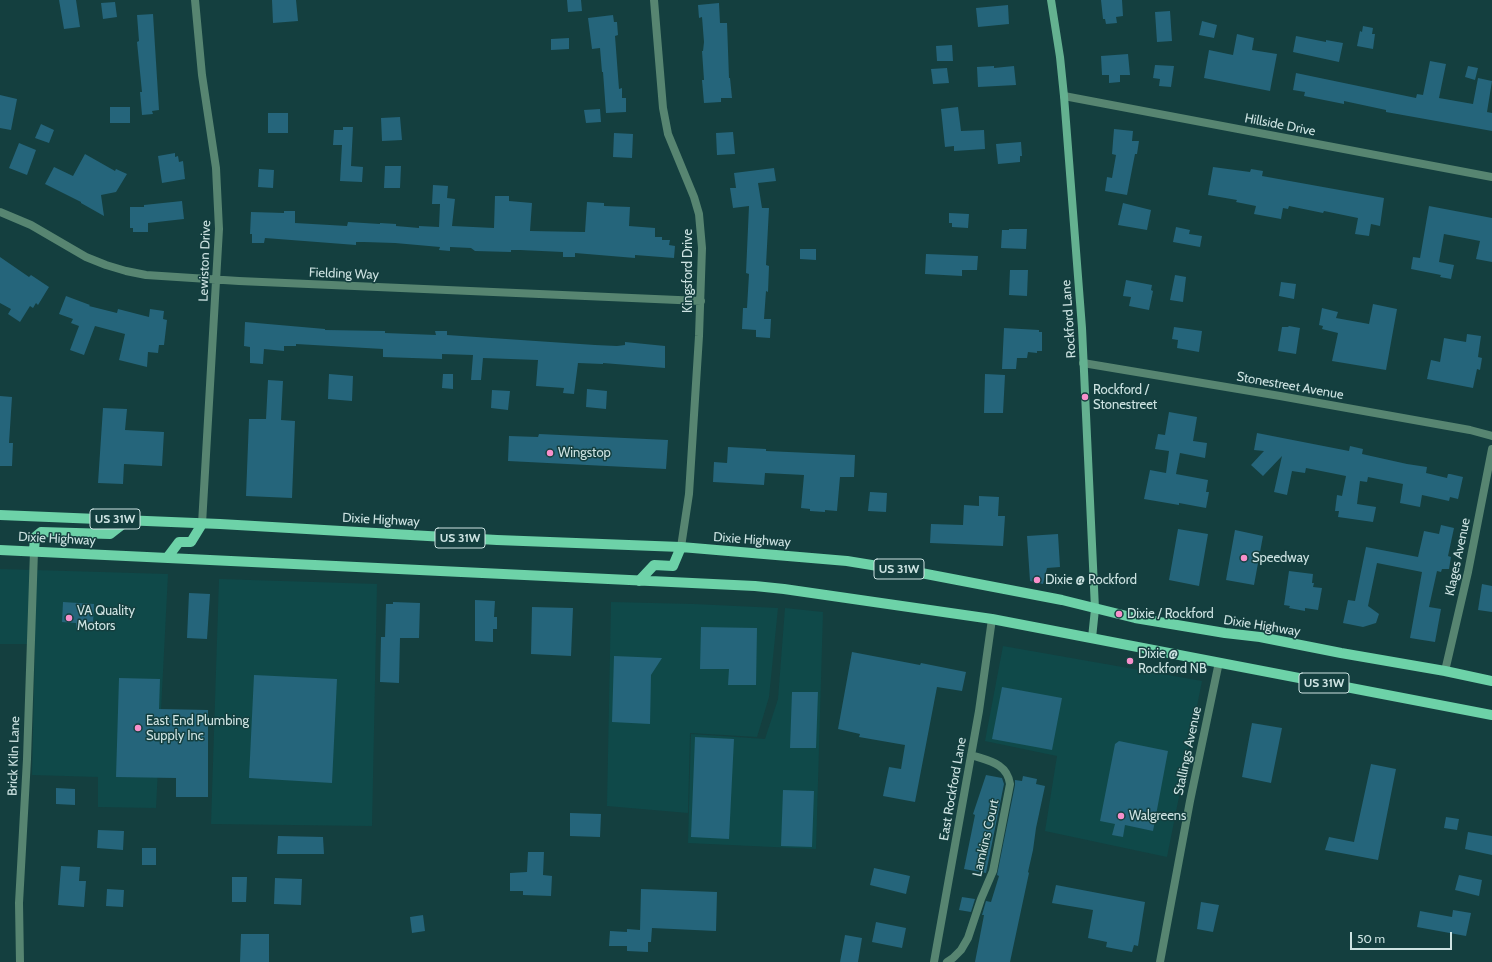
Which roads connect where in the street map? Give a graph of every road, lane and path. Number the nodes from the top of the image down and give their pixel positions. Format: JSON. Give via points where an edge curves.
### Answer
{"nodes":[{"id":1,"x":195,"y":0,"type":"edge"},
{"id":2,"x":654,"y":0,"type":"edge"},
{"id":3,"x":1051,"y":0,"type":"edge"},
{"id":4,"x":1064,"y":96,"type":"junction"},
{"id":5,"x":1492,"y":177,"type":"edge"},
{"id":6,"x":0,"y":212,"type":"edge"},
{"id":7,"x":217,"y":279,"type":"junction"},
{"id":8,"x":701,"y":301,"type":"junction"},
{"id":9,"x":1083,"y":363,"type":"junction"},
{"id":10,"x":1492,"y":436,"type":"edge"},
{"id":11,"x":1492,"y":449,"type":"edge"},
{"id":12,"x":0,"y":514,"type":"edge"},
{"id":13,"x":128,"y":520,"type":"junction"},
{"id":14,"x":202,"y":524,"type":"junction"},
{"id":15,"x":681,"y":547,"type":"junction"},
{"id":16,"x":0,"y":550,"type":"edge"},
{"id":17,"x":34,"y":551,"type":"junction"},
{"id":18,"x":167,"y":558,"type":"junction"},
{"id":19,"x":639,"y":581,"type":"junction"},
{"id":20,"x":1095,"y":609,"type":"junction"},
{"id":21,"x":992,"y":619,"type":"junction"},
{"id":22,"x":1092,"y":638,"type":"junction"},
{"id":23,"x":1219,"y":662,"type":"junction"},
{"id":24,"x":1445,"y":671,"type":"junction"},
{"id":25,"x":1492,"y":681,"type":"edge"},
{"id":26,"x":1492,"y":715,"type":"edge"},
{"id":27,"x":971,"y":754,"type":"junction"},
{"id":28,"x":20,"y":962,"type":"edge"},
{"id":29,"x":934,"y":962,"type":"edge"},
{"id":30,"x":947,"y":962,"type":"edge"},
{"id":31,"x":1160,"y":962,"type":"edge"}],
"edges":[{"from":1,"to":7,"type":"street","name":"Lewiston Drive","via":[[218,192]]},
{"from":2,"to":8,"type":"street","name":"Kingsford Drive","via":[[663,108],[668,134],[690,184],[699,214],[702,248]]},
{"from":3,"to":4,"type":"main road","name":"Rockford Lane"},
{"from":4,"to":5,"type":"street","name":"Hillside Drive"},
{"from":4,"to":9,"type":"main road","name":"Rockford Lane"},
{"from":6,"to":7,"type":"street","name":"Fielding Way","via":[[31,225],[106,266],[146,275]]},
{"from":7,"to":8,"type":"street","name":"Fielding Way"},
{"from":7,"to":14,"type":"street","name":"Lewiston Drive"},
{"from":8,"to":15,"type":"street","name":"Kingsford Drive","via":[[689,494]]},
{"from":9,"to":10,"type":"street","name":"Stonestreet Avenue","via":[[1280,396]]},
{"from":9,"to":20,"type":"main road","name":"Rockford Lane"},
{"from":11,"to":24,"type":"street","name":"Klages Avenue"},
{"from":12,"to":13,"type":"main road","name":"Dixie Highway","number":"US 31W"},
{"from":13,"to":14,"type":"main road","name":"Dixie Highway","number":"US 31W"},
{"from":13,"to":17,"type":"main road","via":[[110,534],[41,532],[35,537]]},
{"from":14,"to":15,"type":"main road","name":"Dixie Highway","number":"US 31W"},
{"from":14,"to":18,"type":"main road","via":[[191,542],[179,542]]},
{"from":15,"to":19,"type":"main road","via":[[673,566],[654,565]]},
{"from":15,"to":20,"type":"main road","name":"Dixie Highway","number":"US 31W","via":[[863,563],[1062,600]]},
{"from":16,"to":17,"type":"main road","name":"Dixie Highway","number":"US 31W"},
{"from":17,"to":18,"type":"main road","name":"Dixie Highway","number":"US 31W"},
{"from":17,"to":28,"type":"street","name":"Brick Kiln Lane","via":[[19,903]]},
{"from":18,"to":19,"type":"main road","name":"Dixie Highway","number":"US 31W"},
{"from":19,"to":21,"type":"main road","name":"Dixie Highway","number":"US 31W","via":[[784,589]]},
{"from":20,"to":22,"type":"main road","name":"Rockford Lane"},
{"from":20,"to":24,"type":"main road","name":"Dixie Highway","number":"US 31W"},
{"from":21,"to":22,"type":"main road","name":"Dixie Highway","number":"US 31W"},
{"from":21,"to":27,"type":"street","name":"East Rockford Lane"},
{"from":22,"to":23,"type":"main road","name":"Dixie Highway","number":"US 31W"},
{"from":23,"to":26,"type":"main road","name":"Dixie Highway","number":"US 31W"},
{"from":23,"to":31,"type":"street","name":"Stallings Avenue"},
{"from":24,"to":25,"type":"main road","name":"Dixie Highway","number":"US 31W"},
{"from":27,"to":29,"type":"street","name":"East Rockford Lane"},
{"from":27,"to":30,"type":"street","name":"Lamkins Court","via":[[1004,769],[1009,776],[1010,784],[992,871],[968,938],[961,950]]}]}
